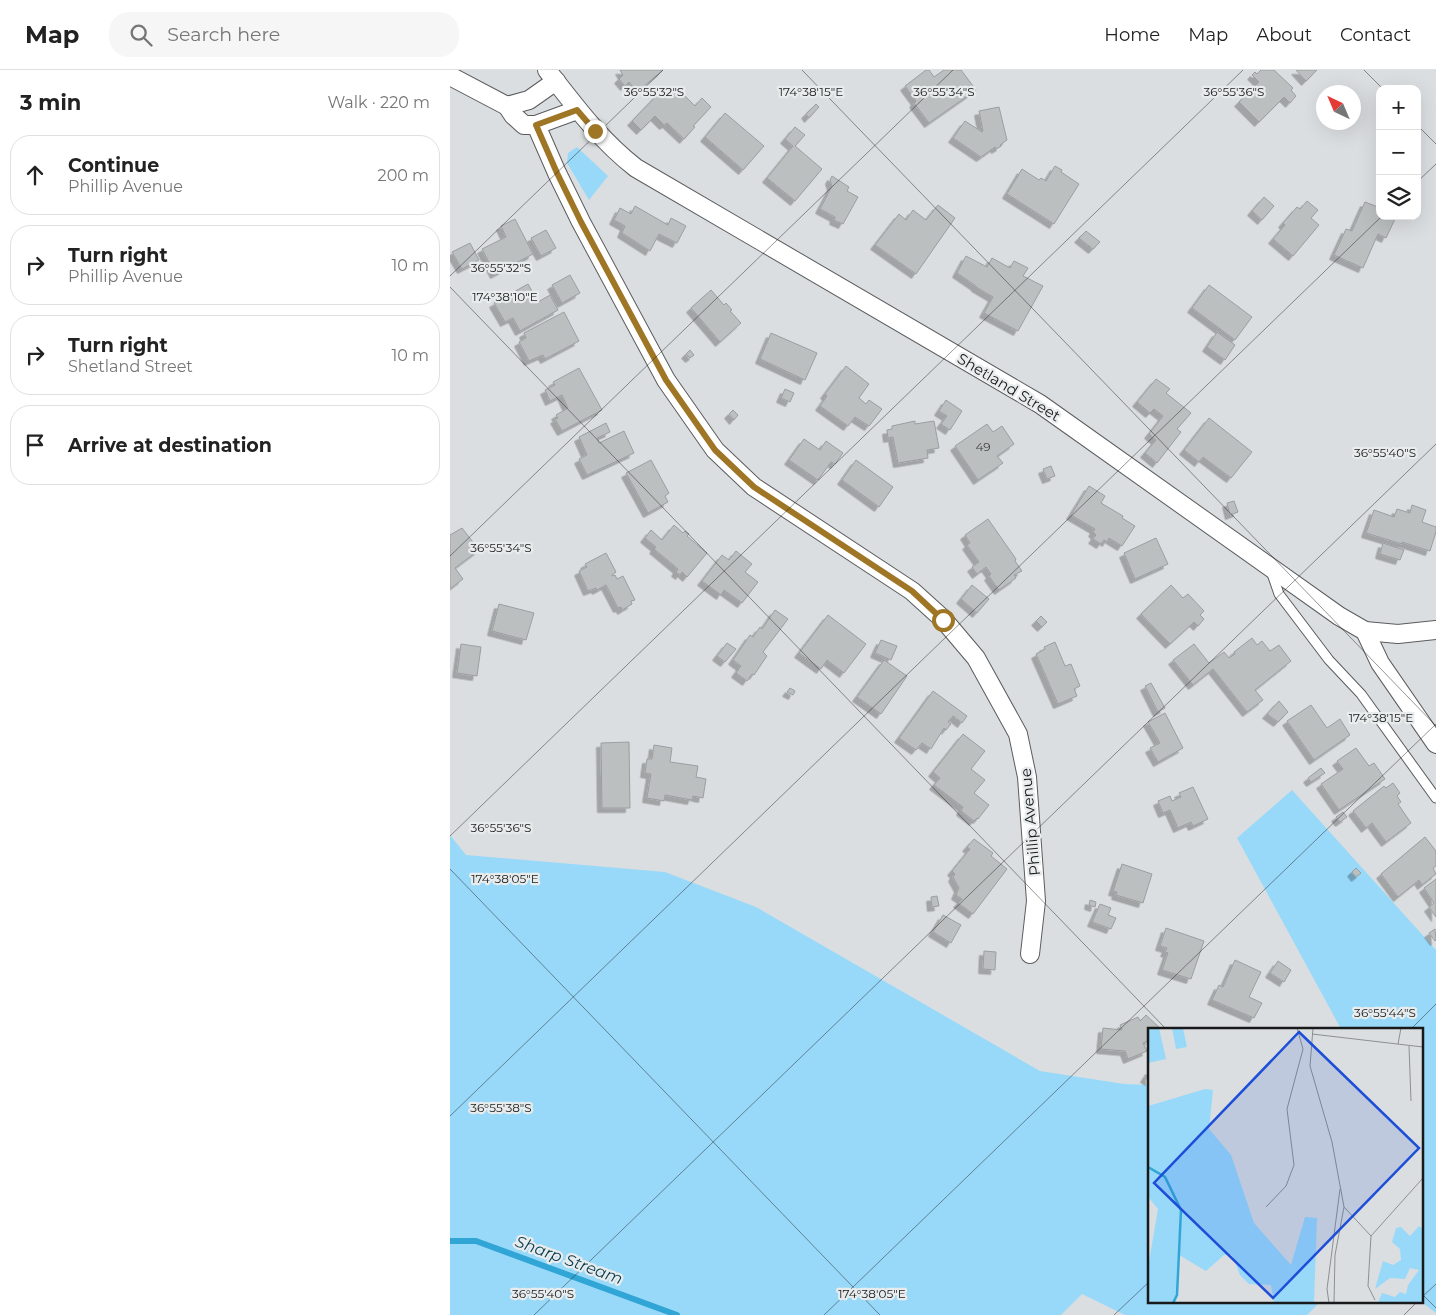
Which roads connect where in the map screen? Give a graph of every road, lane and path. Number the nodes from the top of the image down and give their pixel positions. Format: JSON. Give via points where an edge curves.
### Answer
{"nodes":[{"id":1,"x":450,"y":76,"type":"edge"},
{"id":2,"x":552,"y":76,"type":"edge"},
{"id":3,"x":507,"y":106,"type":"junction"},
{"id":4,"x":577,"y":110,"type":"junction"},
{"id":5,"x":536,"y":125,"type":"junction"},
{"id":6,"x":1269,"y":567,"type":"junction"},
{"id":7,"x":1436,"y":630,"type":"edge"},
{"id":8,"x":1365,"y":631,"type":"junction"},
{"id":9,"x":1436,"y":744,"type":"edge"},
{"id":10,"x":1436,"y":798,"type":"edge"},
{"id":11,"x":1030,"y":954,"type":"dead end"}],
"edges":[{"from":1,"to":3,"type":"street"},
{"from":2,"to":3,"type":"street","via":[[529,100]]},
{"from":2,"to":4,"type":"street","name":"Shetland Street"},
{"from":3,"to":5,"type":"street","via":[[524,125]]},
{"from":4,"to":5,"type":"street"},
{"from":4,"to":6,"type":"street","name":"Shetland Street","via":[[614,151],[636,168],[1040,404]]},
{"from":5,"to":11,"type":"street","name":"Phillip Avenue","via":[[581,222],[666,380],[715,450],[754,487],[912,591],[976,658],[1018,734],[1028,777],[1036,901]]},
{"from":6,"to":8,"type":"street","name":"Shetland Street"},
{"from":6,"to":10,"type":"lane","via":[[1279,594],[1329,660],[1361,694]]},
{"from":7,"to":8,"type":"street","via":[[1398,634]]},
{"from":8,"to":9,"type":"street","via":[[1380,663]]}]}
